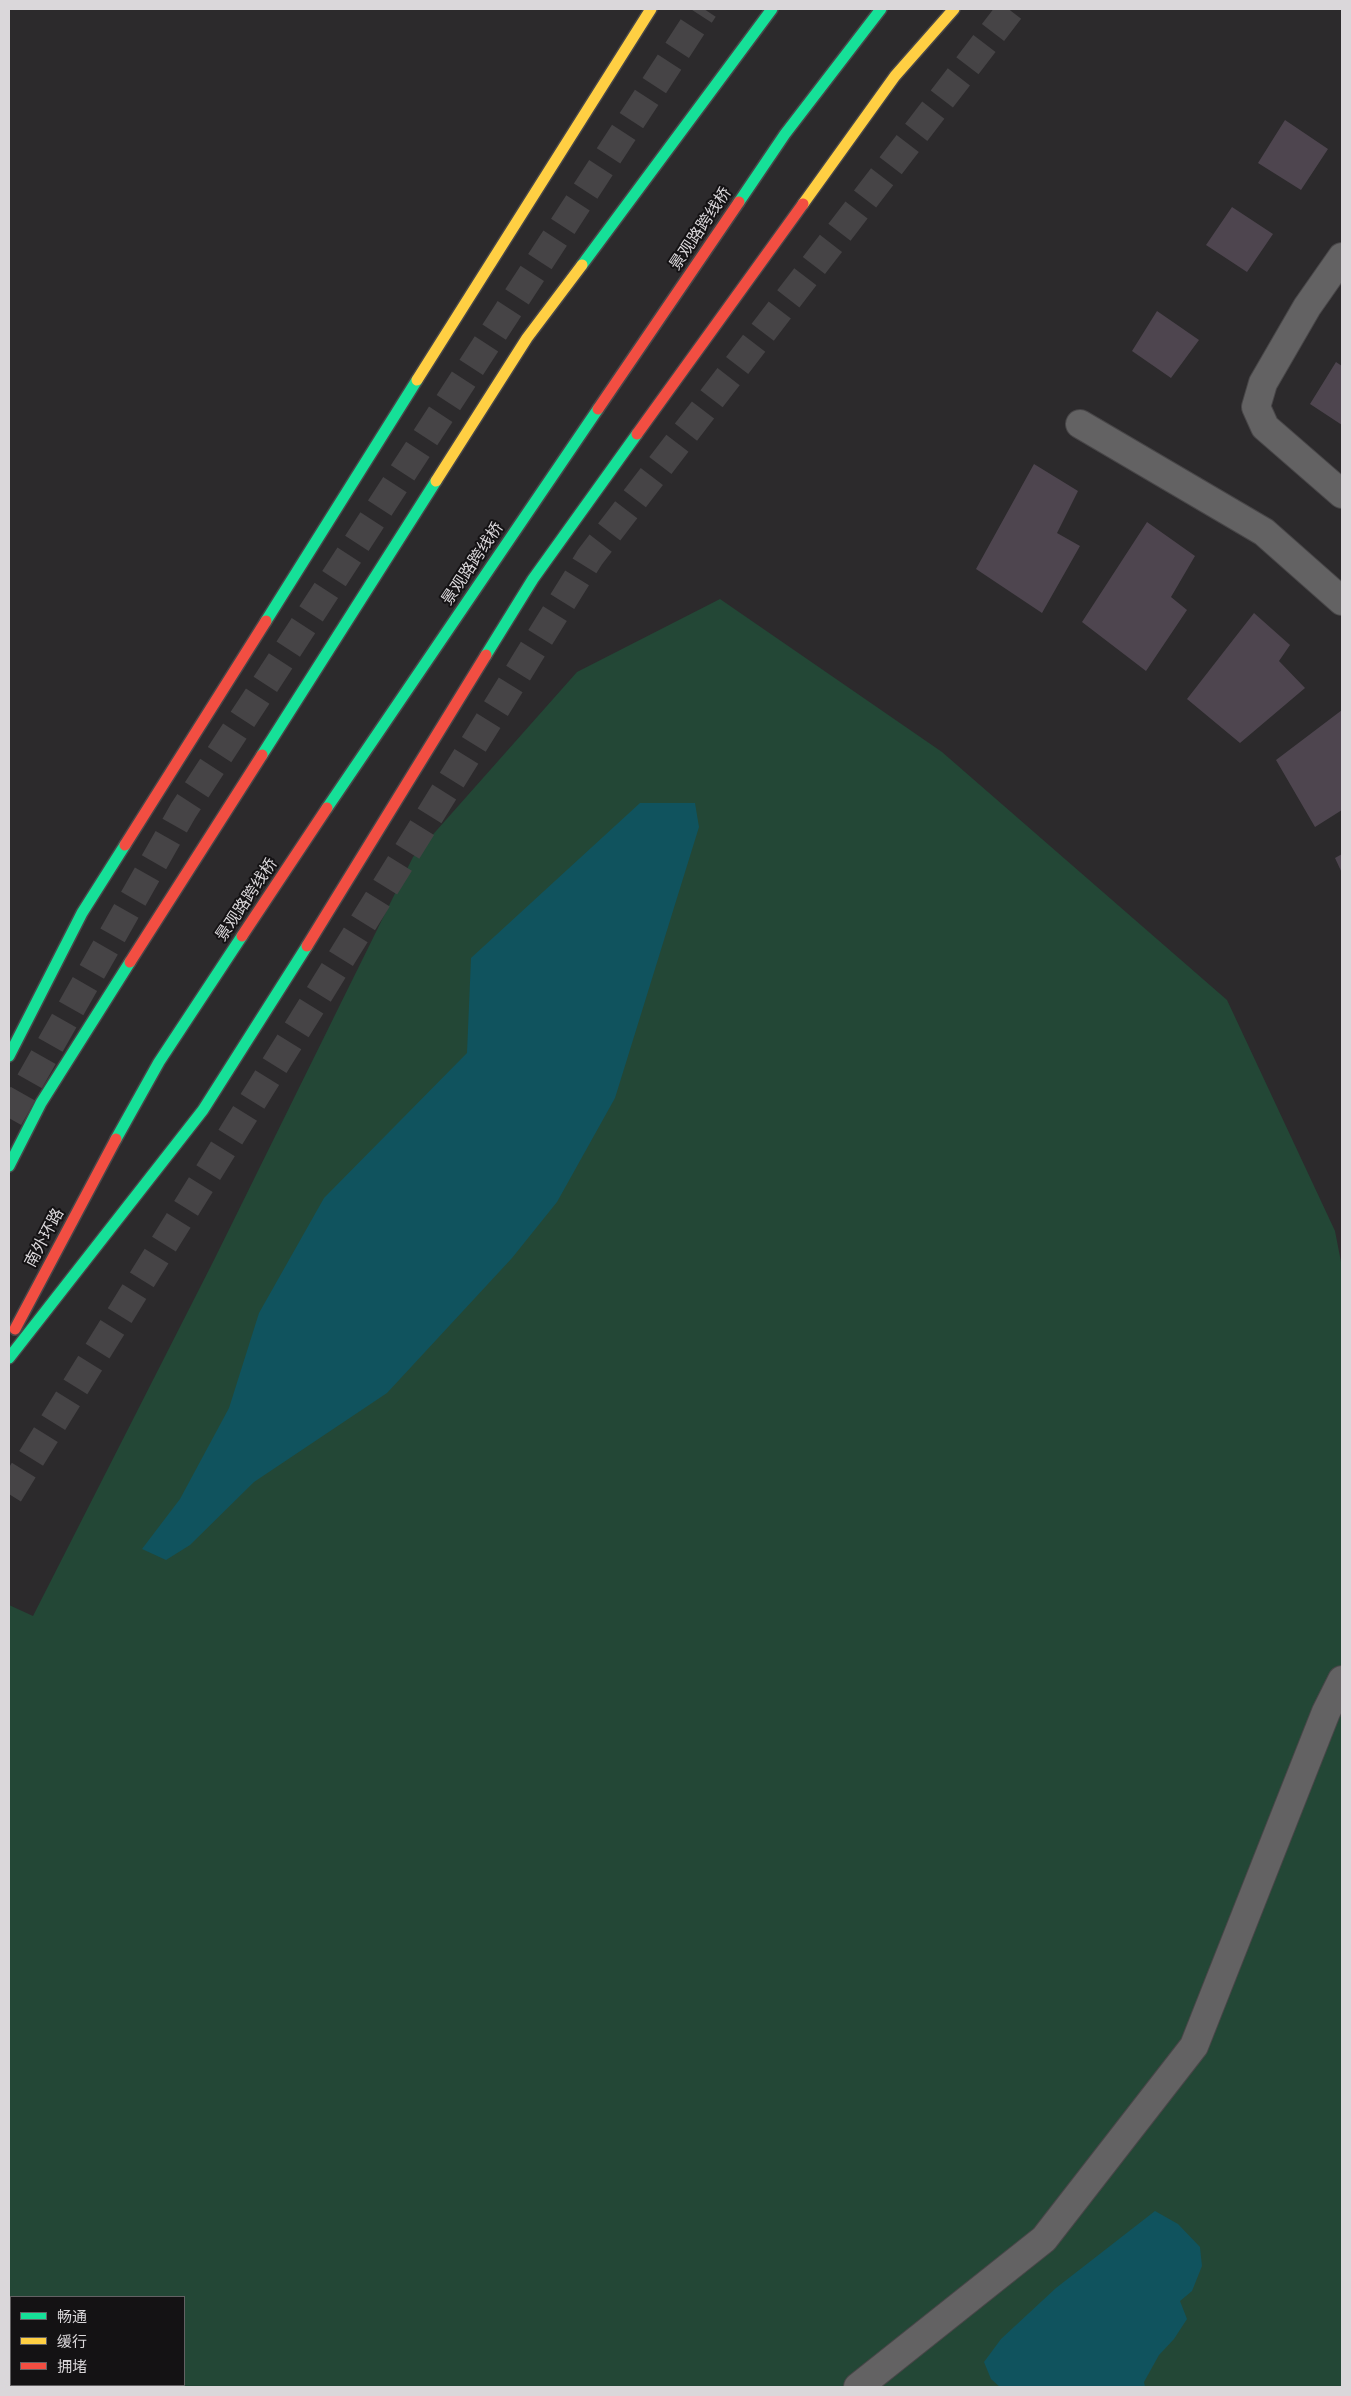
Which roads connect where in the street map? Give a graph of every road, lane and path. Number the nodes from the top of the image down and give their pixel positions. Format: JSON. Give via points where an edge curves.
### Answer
{"nodes":[{"id":1,"x":650,"y":9,"type":"edge"},
{"id":2,"x":772,"y":9,"type":"edge"},
{"id":3,"x":881,"y":9,"type":"edge"},
{"id":4,"x":954,"y":9,"type":"edge"},
{"id":5,"x":1342,"y":257,"type":"edge"},
{"id":6,"x":1080,"y":424,"type":"dead end"},
{"id":7,"x":1342,"y":494,"type":"edge"},
{"id":8,"x":1342,"y":601,"type":"edge"},
{"id":9,"x":9,"y":1056,"type":"edge"},
{"id":10,"x":110,"y":1150,"type":"joint"},
{"id":11,"x":9,"y":1166,"type":"edge"},
{"id":12,"x":9,"y":1342,"type":"edge"},
{"id":13,"x":9,"y":1358,"type":"edge"},
{"id":14,"x":1342,"y":1680,"type":"edge"},
{"id":15,"x":858,"y":2387,"type":"edge"}],
"edges":[{"from":1,"to":9,"type":"highway","via":[[82,913]]},
{"from":2,"to":11,"type":"highway","via":[[527,338],[42,1103]]},
{"from":3,"to":10,"type":"highway","name":"景观路跨线桥","via":[[785,134],[348,776],[159,1062]]},
{"from":4,"to":13,"type":"highway","via":[[895,76],[533,579],[203,1110]]},
{"from":5,"to":7,"type":"street","via":[[1307,307],[1263,382],[1256,407],[1265,427]]},
{"from":6,"to":8,"type":"street","via":[[1264,532]]},
{"from":10,"to":12,"type":"highway","name":"南外环路"},
{"from":14,"to":15,"type":"street","via":[[1326,1712],[1194,2046],[1044,2239]]}]}
